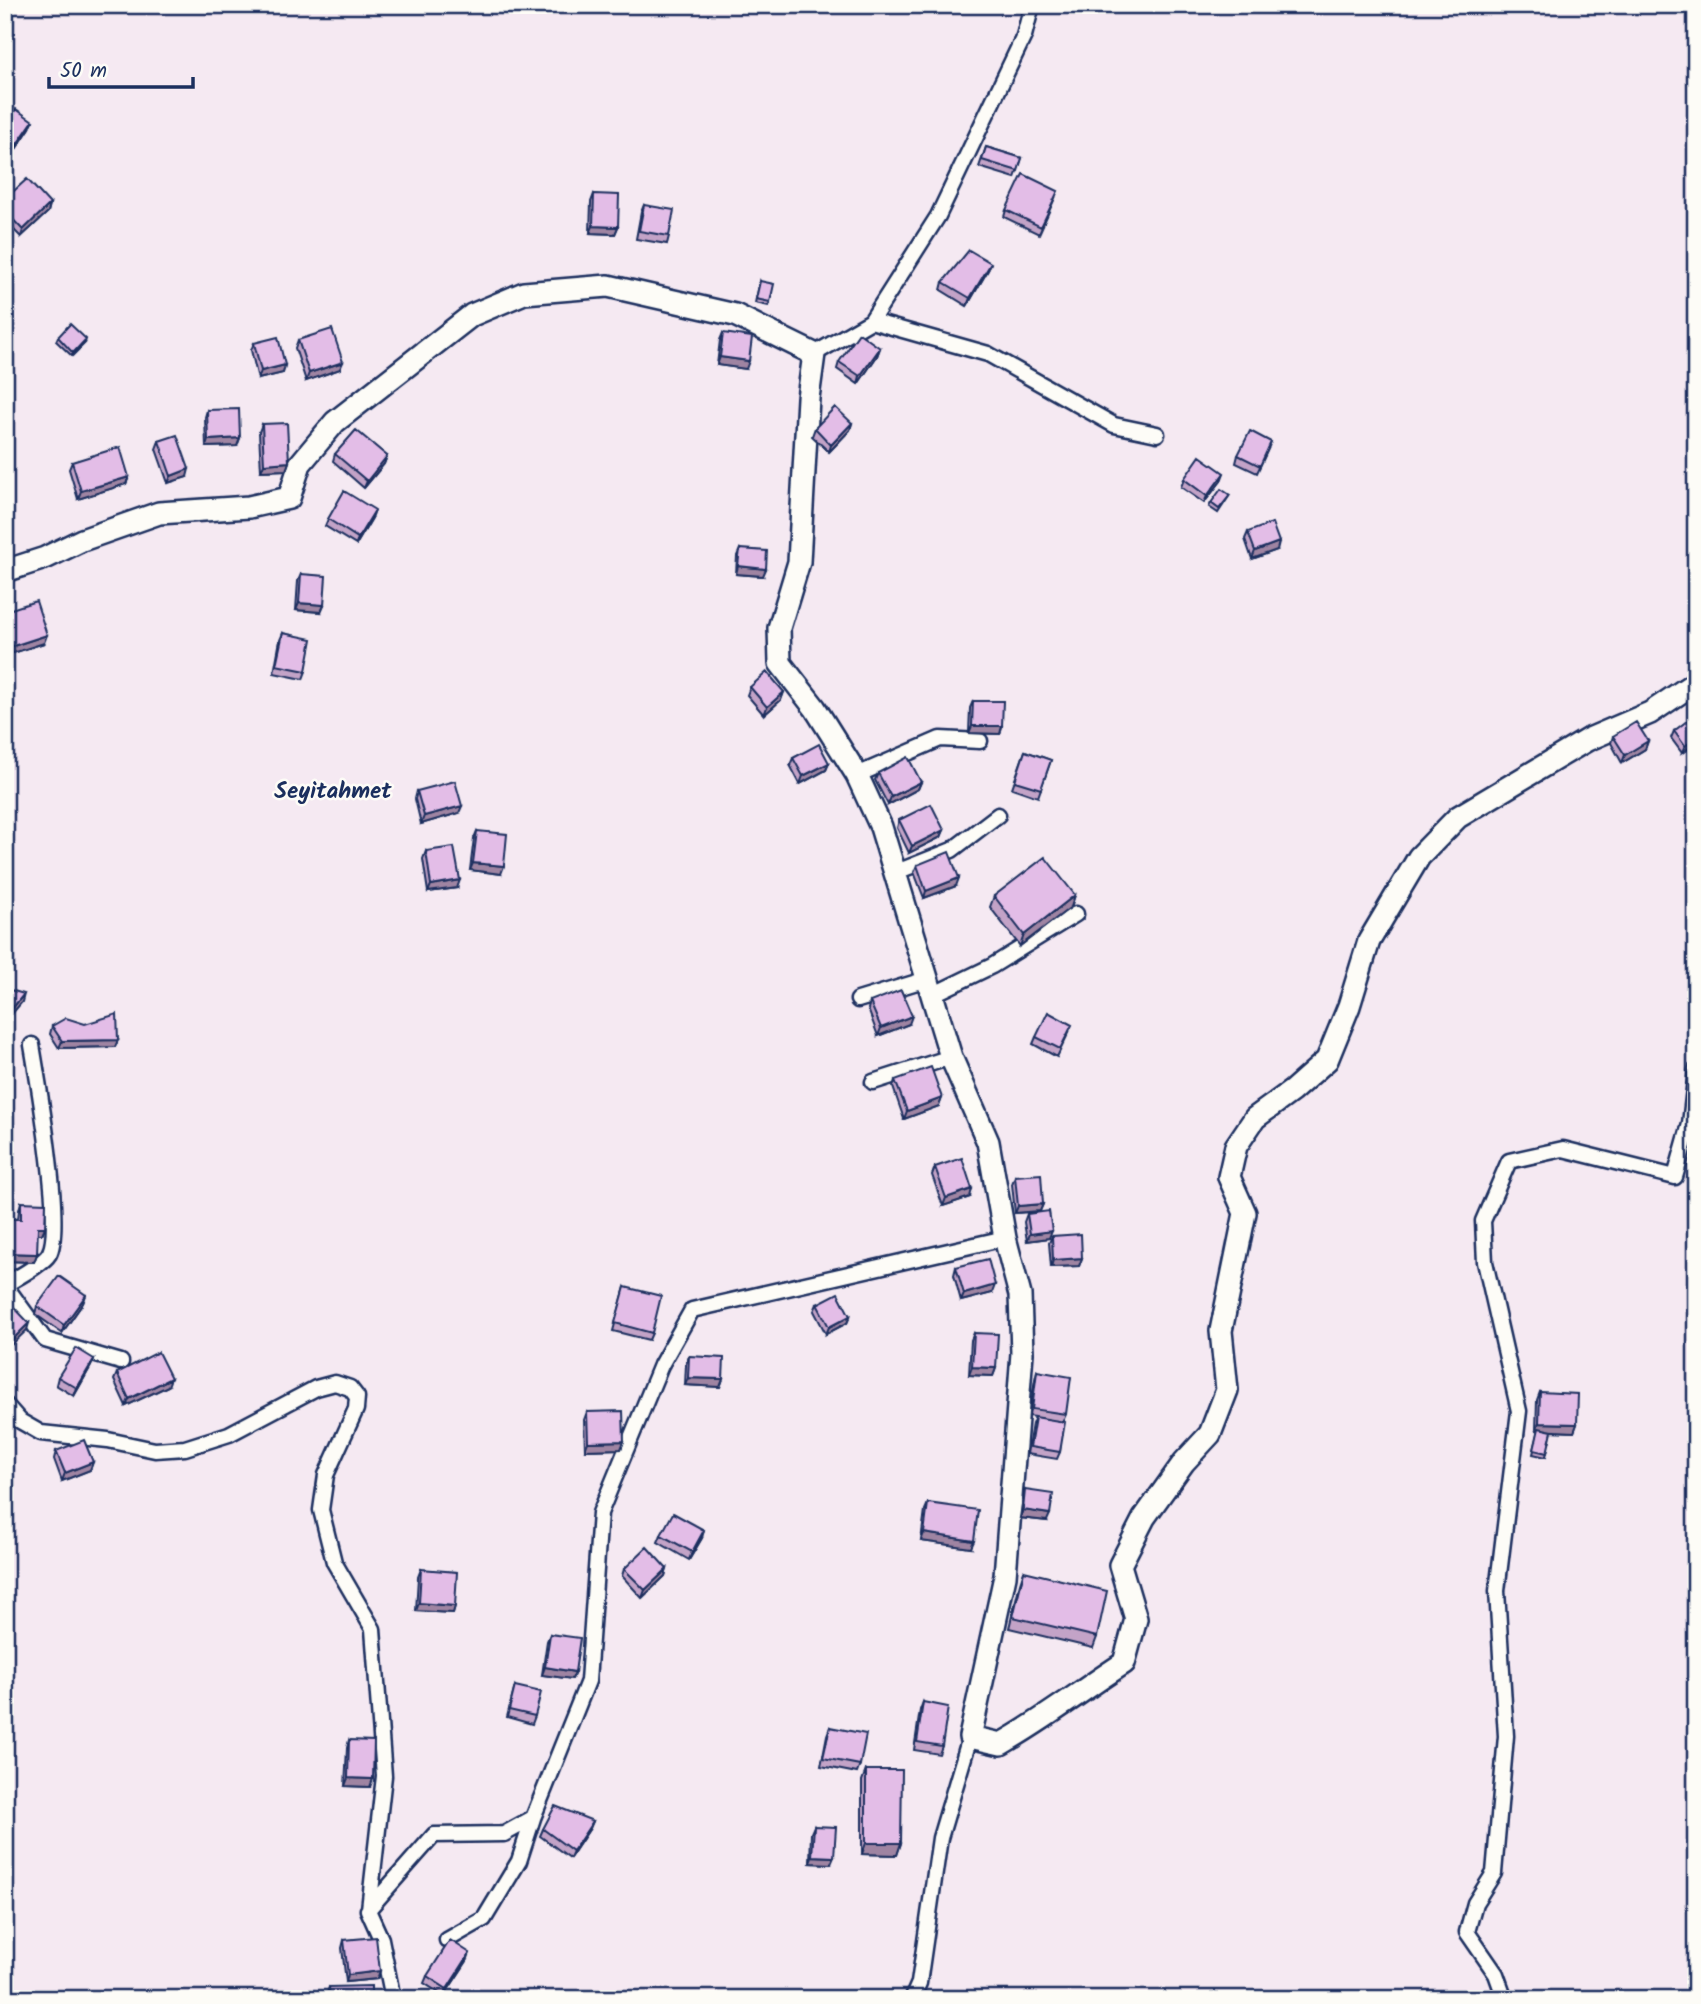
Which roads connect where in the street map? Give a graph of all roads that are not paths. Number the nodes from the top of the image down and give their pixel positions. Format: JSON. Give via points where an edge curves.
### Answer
{"nodes":[{"id":1,"x":1032,"y":5,"type":"edge"},
{"id":2,"x":871,"y":321,"type":"junction"},
{"id":3,"x":814,"y":354,"type":"junction"},
{"id":4,"x":1157,"y":434,"type":"dead end"},
{"id":5,"x":5,"y":571,"type":"edge"},
{"id":6,"x":1696,"y":682,"type":"edge"},
{"id":7,"x":980,"y":741,"type":"dead end"},
{"id":8,"x":857,"y":775,"type":"junction"},
{"id":9,"x":998,"y":815,"type":"dead end"},
{"id":10,"x":894,"y":873,"type":"junction"},
{"id":11,"x":1076,"y":914,"type":"dead end"},
{"id":12,"x":929,"y":987,"type":"junction"},
{"id":13,"x":858,"y":1000,"type":"dead end"},
{"id":14,"x":32,"y":1045,"type":"dead end"},
{"id":15,"x":951,"y":1056,"type":"junction"},
{"id":16,"x":1696,"y":1070,"type":"edge"},
{"id":17,"x":873,"y":1082,"type":"dead end"},
{"id":18,"x":1005,"y":1238,"type":"junction"},
{"id":19,"x":5,"y":1285,"type":"edge"},
{"id":20,"x":121,"y":1362,"type":"dead end"},
{"id":21,"x":5,"y":1404,"type":"edge"},
{"id":22,"x":971,"y":1737,"type":"junction"},
{"id":23,"x":533,"y":1818,"type":"junction"},
{"id":24,"x":368,"y":1910,"type":"junction"},
{"id":25,"x":447,"y":1940,"type":"edge"},
{"id":26,"x":393,"y":1999,"type":"edge"},
{"id":27,"x":912,"y":1999,"type":"edge"},
{"id":28,"x":1505,"y":1999,"type":"edge"}],
"edges":[{"from":1,"to":2,"type":"street","via":[[1024,36],[938,216]]},
{"from":2,"to":3,"type":"street"},
{"from":2,"to":4,"type":"street","via":[[988,354],[1114,425]]},
{"from":3,"to":5,"type":"street","via":[[735,315],[608,286],[524,293],[472,315],[335,422],[300,464],[289,498],[249,507],[159,513]]},
{"from":3,"to":8,"type":"street","via":[[799,562],[779,628],[780,663]]},
{"from":6,"to":22,"type":"street","via":[[1650,713],[1587,740],[1458,817],[1419,857],[1369,941],[1327,1060],[1255,1118],[1236,1146],[1229,1177],[1245,1213],[1221,1331],[1227,1390],[1210,1434],[1144,1518],[1120,1566],[1136,1619],[1124,1663],[1001,1744]]},
{"from":7,"to":8,"type":"street","via":[[940,739]]},
{"from":8,"to":10,"type":"street","via":[[881,827]]},
{"from":9,"to":10,"type":"street","via":[[952,850]]},
{"from":10,"to":12,"type":"street"},
{"from":11,"to":12,"type":"street","via":[[992,966]]},
{"from":12,"to":13,"type":"street"},
{"from":12,"to":15,"type":"street"},
{"from":14,"to":19,"type":"street","via":[[46,1129],[55,1238],[49,1256]]},
{"from":15,"to":17,"type":"street"},
{"from":15,"to":18,"type":"street","via":[[988,1142]]},
{"from":16,"to":28,"type":"street","via":[[1690,1124],[1675,1177],[1563,1149],[1509,1161],[1483,1221],[1485,1262],[1519,1411],[1497,1591],[1506,1736],[1494,1873],[1475,1903],[1466,1932],[1496,1974]]},
{"from":18,"to":22,"type":"street","via":[[1020,1295],[1017,1436],[1005,1576]]},
{"from":18,"to":23,"type":"street","via":[[692,1310],[661,1365],[600,1513],[588,1681]]},
{"from":19,"to":20,"type":"street","via":[[45,1340]]},
{"from":21,"to":24,"type":"street","via":[[20,1421],[41,1433],[155,1450],[185,1448],[229,1434],[316,1388],[335,1383],[350,1388],[357,1397],[356,1409],[326,1475],[321,1510],[334,1562],[373,1629],[384,1776]]},
{"from":22,"to":27,"type":"street","via":[[940,1838],[919,1983]]},
{"from":23,"to":24,"type":"street","via":[[504,1834],[434,1835]]},
{"from":23,"to":25,"type":"street","via":[[519,1861],[484,1919]]},
{"from":24,"to":26,"type":"street","via":[[381,1939]]}]}
